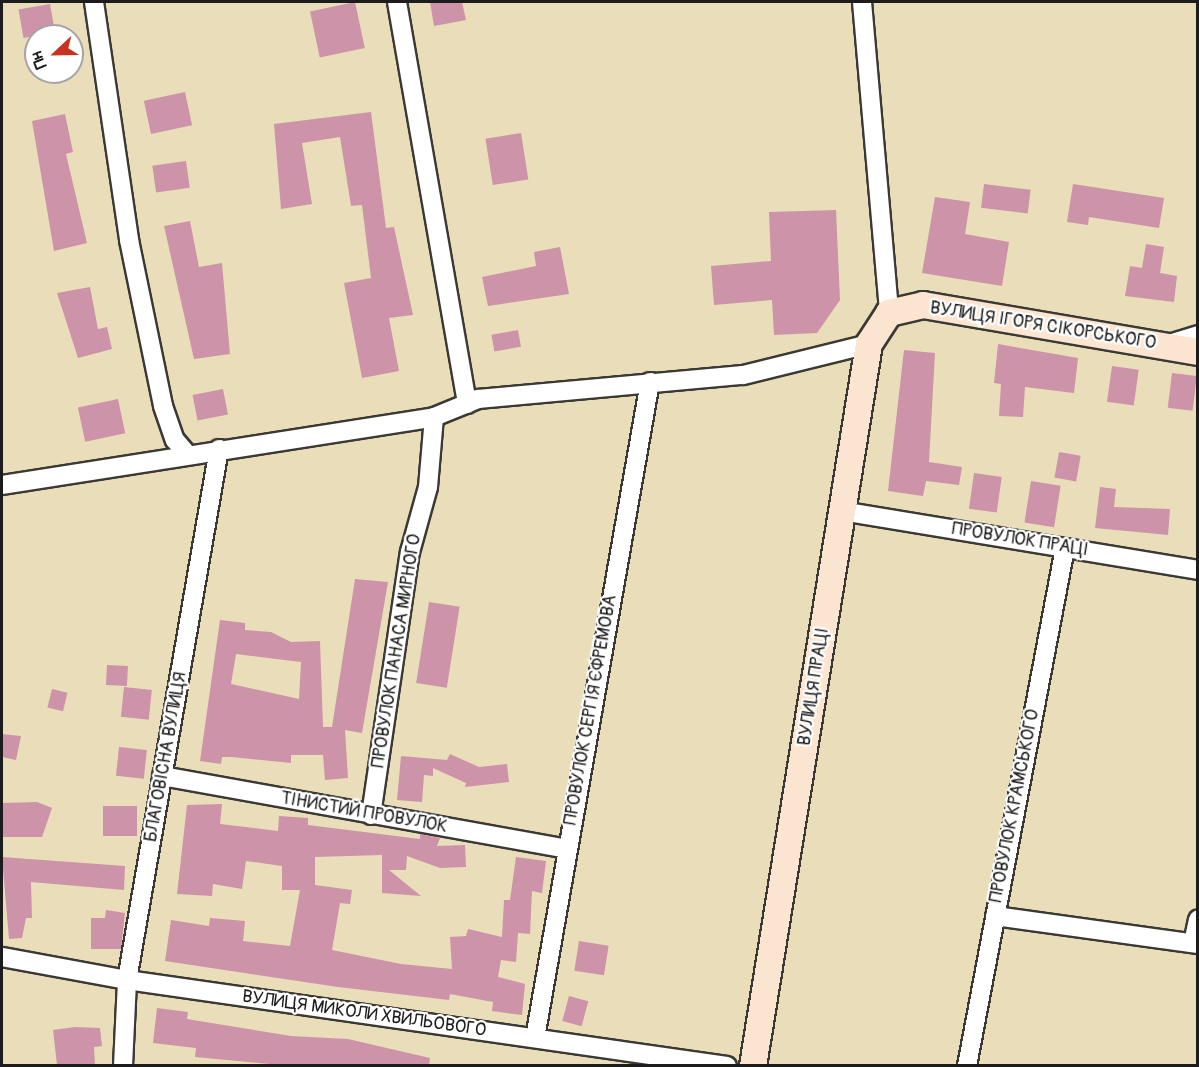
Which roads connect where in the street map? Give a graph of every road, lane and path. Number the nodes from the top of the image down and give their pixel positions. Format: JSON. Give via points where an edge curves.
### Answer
{"nodes":[{"id":1,"x":94,"y":2,"type":"edge"},
{"id":2,"x":397,"y":2,"type":"edge"},
{"id":3,"x":862,"y":2,"type":"edge"},
{"id":4,"x":889,"y":313,"type":"junction"},
{"id":5,"x":1197,"y":335,"type":"edge"},
{"id":6,"x":869,"y":344,"type":"junction"},
{"id":7,"x":1161,"y":346,"type":"junction"},
{"id":8,"x":1197,"y":352,"type":"edge"},
{"id":9,"x":650,"y":382,"type":"junction"},
{"id":10,"x":467,"y":404,"type":"junction"},
{"id":11,"x":434,"y":417,"type":"junction"},
{"id":12,"x":219,"y":449,"type":"junction"},
{"id":13,"x":187,"y":454,"type":"junction"},
{"id":14,"x":2,"y":485,"type":"edge"},
{"id":15,"x":842,"y":511,"type":"junction"},
{"id":16,"x":1065,"y":548,"type":"junction"},
{"id":17,"x":1197,"y":570,"type":"edge"},
{"id":18,"x":162,"y":776,"type":"junction"},
{"id":19,"x":371,"y":815,"type":"junction"},
{"id":20,"x":566,"y":849,"type":"junction"},
{"id":21,"x":995,"y":916,"type":"junction"},
{"id":22,"x":1197,"y":920,"type":"edge"},
{"id":23,"x":1195,"y":944,"type":"edge"},
{"id":24,"x":2,"y":957,"type":"edge"},
{"id":25,"x":127,"y":981,"type":"junction"},
{"id":26,"x":535,"y":1038,"type":"junction"},
{"id":27,"x":628,"y":1058,"type":"edge"},
{"id":28,"x":123,"y":1065,"type":"edge"},
{"id":29,"x":727,"y":1065,"type":"edge"},
{"id":30,"x":753,"y":1065,"type":"edge"},
{"id":31,"x":968,"y":1065,"type":"edge"}],
"edges":[{"from":1,"to":13,"type":"street","via":[[163,406],[175,440]]},
{"from":2,"to":10,"type":"street"},
{"from":3,"to":4,"type":"street"},
{"from":4,"to":6,"type":"main road","name":"ВУЛИЦЯ ПРАЦІ"},
{"from":4,"to":7,"type":"main road","name":"ВУЛИЦЯ ІГОРЯ СІКОРСЬКОГО","via":[[923,306]]},
{"from":5,"to":7,"type":"street"},
{"from":6,"to":9,"type":"street","via":[[743,375]]},
{"from":6,"to":15,"type":"main road","name":"ВУЛИЦЯ ПРАЦІ"},
{"from":7,"to":8,"type":"main road","name":"ВУЛИЦЯ ІГОРЯ СІКОРСЬКОГО"},
{"from":9,"to":10,"type":"street"},
{"from":9,"to":20,"type":"street","name":"ПРОВУЛОК СЕРГІЯ ЄФРЕМОВА"},
{"from":10,"to":11,"type":"street"},
{"from":11,"to":12,"type":"street"},
{"from":11,"to":19,"type":"street","name":"ПРОВУЛОК ПАНАСА МИРНОГО","via":[[428,487],[410,552]]},
{"from":12,"to":13,"type":"street"},
{"from":12,"to":18,"type":"street","name":"БЛАГОВІСНА ВУЛИЦЯ"},
{"from":13,"to":14,"type":"street"},
{"from":15,"to":16,"type":"street","name":"ПРОВУЛОК ПРАЦІ"},
{"from":15,"to":30,"type":"main road","name":"ВУЛИЦЯ ПРАЦІ"},
{"from":16,"to":17,"type":"street","name":"ПРОВУЛОК ПРАЦІ"},
{"from":16,"to":21,"type":"street","name":"ПРОВУЛОК КРАМСЬКОГО"},
{"from":18,"to":19,"type":"street","name":"ТІНИСТИЙ ПРОВУЛОК"},
{"from":18,"to":25,"type":"street","name":"БЛАГОВІСНА ВУЛИЦЯ"},
{"from":19,"to":20,"type":"street","name":"ТІНИСТИЙ ПРОВУЛОК"},
{"from":20,"to":26,"type":"street","name":"ПРОВУЛОК СЕРГІЯ ЄФРЕМОВА"},
{"from":21,"to":23,"type":"street"},
{"from":21,"to":31,"type":"street","name":"ПРОВУЛОК КРАМСЬКОГО"},
{"from":22,"to":23,"type":"street"},
{"from":24,"to":25,"type":"street","name":"ВУЛИЦЯ МИКОЛИ ХВИЛЬОВОГО"},
{"from":25,"to":26,"type":"street","name":"ВУЛИЦЯ МИКОЛИ ХВИЛЬОВОГО"},
{"from":25,"to":28,"type":"street","name":"БЛАГОВІСНА ВУЛИЦЯ"},
{"from":26,"to":27,"type":"street","name":"ВУЛИЦЯ МИКОЛИ ХВИЛЬОВОГО"},
{"from":27,"to":29,"type":"street","name":"ВУЛИЦЯ МИКОЛИ ХВИЛЬОВОГО"}]}
